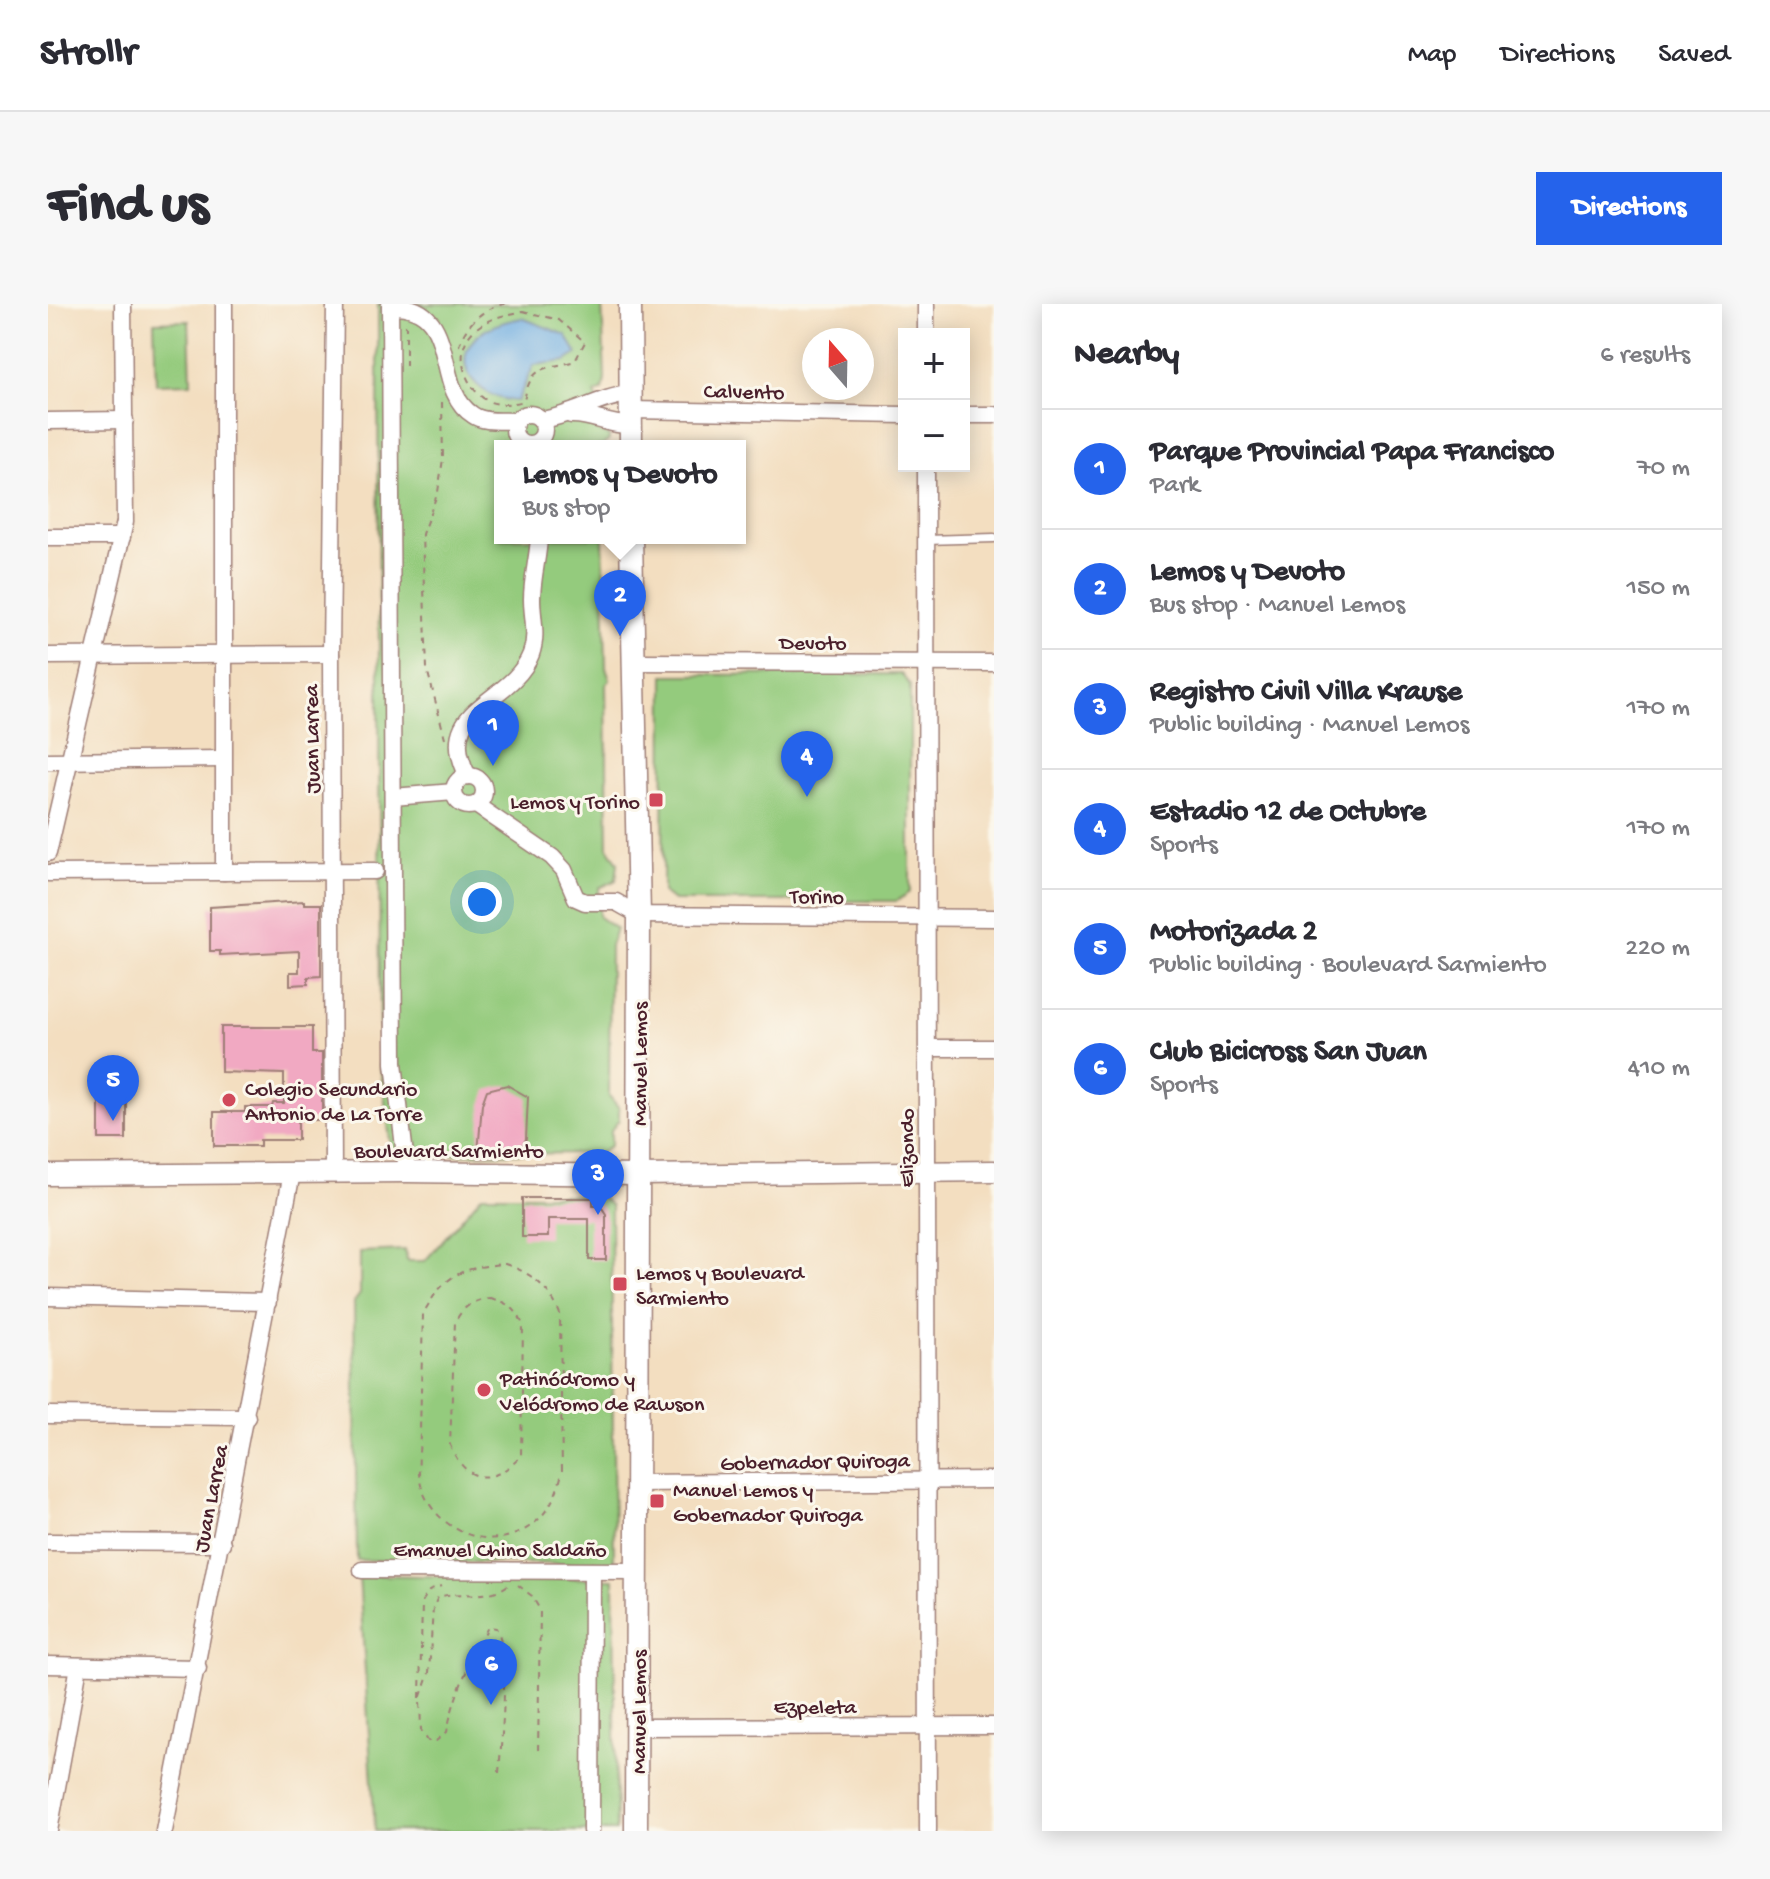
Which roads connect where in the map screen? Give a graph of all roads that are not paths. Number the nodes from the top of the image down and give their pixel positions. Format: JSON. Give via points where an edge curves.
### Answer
{"nodes":[{"id":1,"x":123,"y":304,"type":"edge"},
{"id":2,"x":224,"y":304,"type":"edge"},
{"id":3,"x":335,"y":304,"type":"edge"},
{"id":4,"x":630,"y":304,"type":"edge"},
{"id":5,"x":926,"y":304,"type":"edge"},
{"id":6,"x":395,"y":305,"type":"edge"},
{"id":7,"x":926,"y":328,"type":"edge"},
{"id":8,"x":569,"y":415,"type":"junction"},
{"id":9,"x":898,"y":415,"type":"edge"},
{"id":10,"x":970,"y":415,"type":"edge"},
{"id":11,"x":994,"y":415,"type":"edge"},
{"id":12,"x":630,"y":419,"type":"edge"},
{"id":13,"x":125,"y":420,"type":"junction"},
{"id":14,"x":48,"y":421,"type":"edge"},
{"id":15,"x":516,"y":421,"type":"junction"},
{"id":16,"x":544,"y":432,"type":"edge"},
{"id":17,"x":521,"y":440,"type":"edge"},
{"id":18,"x":926,"y":472,"type":"edge"},
{"id":19,"x":48,"y":537,"type":"edge"},
{"id":20,"x":122,"y":537,"type":"junction"},
{"id":21,"x":994,"y":538,"type":"edge"},
{"id":22,"x":926,"y":540,"type":"junction"},
{"id":23,"x":538,"y":544,"type":"edge"},
{"id":24,"x":631,"y":544,"type":"edge"},
{"id":25,"x":331,"y":654,"type":"junction"},
{"id":26,"x":223,"y":655,"type":"junction"},
{"id":27,"x":48,"y":656,"type":"edge"},
{"id":28,"x":93,"y":656,"type":"junction"},
{"id":29,"x":632,"y":662,"type":"junction"},
{"id":30,"x":926,"y":663,"type":"junction"},
{"id":31,"x":994,"y":663,"type":"edge"},
{"id":32,"x":223,"y":759,"type":"junction"},
{"id":33,"x":48,"y":761,"type":"edge"},
{"id":34,"x":67,"y":761,"type":"junction"},
{"id":35,"x":468,"y":776,"type":"junction"},
{"id":36,"x":454,"y":792,"type":"junction"},
{"id":37,"x":393,"y":797,"type":"junction"},
{"id":38,"x":476,"y":805,"type":"junction"},
{"id":39,"x":48,"y":853,"type":"edge"},
{"id":40,"x":375,"y":871,"type":"dead end"},
{"id":41,"x":224,"y":872,"type":"junction"},
{"id":42,"x":333,"y":872,"type":"junction"},
{"id":43,"x":48,"y":873,"type":"edge"},
{"id":44,"x":639,"y":915,"type":"junction"},
{"id":45,"x":929,"y":918,"type":"junction"},
{"id":46,"x":994,"y":918,"type":"edge"},
{"id":47,"x":928,"y":1048,"type":"junction"},
{"id":48,"x":994,"y":1048,"type":"edge"},
{"id":49,"x":927,"y":1170,"type":"junction"},
{"id":50,"x":994,"y":1171,"type":"edge"},
{"id":51,"x":407,"y":1172,"type":"junction"},
{"id":52,"x":292,"y":1173,"type":"junction"},
{"id":53,"x":333,"y":1173,"type":"junction"},
{"id":54,"x":48,"y":1175,"type":"edge"},
{"id":55,"x":638,"y":1175,"type":"junction"},
{"id":56,"x":48,"y":1297,"type":"edge"},
{"id":57,"x":268,"y":1302,"type":"junction"},
{"id":58,"x":48,"y":1415,"type":"edge"},
{"id":59,"x":247,"y":1417,"type":"junction"},
{"id":60,"x":994,"y":1480,"type":"edge"},
{"id":61,"x":928,"y":1481,"type":"junction"},
{"id":62,"x":637,"y":1483,"type":"junction"},
{"id":63,"x":48,"y":1542,"type":"edge"},
{"id":64,"x":222,"y":1543,"type":"junction"},
{"id":65,"x":362,"y":1570,"type":"dead end"},
{"id":66,"x":592,"y":1571,"type":"junction"},
{"id":67,"x":638,"y":1571,"type":"junction"},
{"id":68,"x":48,"y":1665,"type":"edge"},
{"id":69,"x":79,"y":1666,"type":"junction"},
{"id":70,"x":198,"y":1668,"type":"junction"},
{"id":71,"x":994,"y":1726,"type":"edge"},
{"id":72,"x":637,"y":1727,"type":"junction"},
{"id":73,"x":929,"y":1727,"type":"junction"},
{"id":74,"x":49,"y":1831,"type":"edge"},
{"id":75,"x":164,"y":1831,"type":"edge"},
{"id":76,"x":591,"y":1831,"type":"edge"},
{"id":77,"x":636,"y":1831,"type":"edge"},
{"id":78,"x":928,"y":1831,"type":"edge"}],
"edges":[{"from":1,"to":13,"type":"street"},
{"from":2,"to":26,"type":"street"},
{"from":3,"to":25,"type":"street","name":"Juan Larrea"},
{"from":4,"to":12,"type":"main road"},
{"from":5,"to":7,"type":"street"},
{"from":6,"to":15,"type":"street","via":[[424,314],[438,332],[450,376],[467,410],[482,419]]},
{"from":6,"to":37,"type":"street"},
{"from":8,"to":12,"type":"street","via":[[608,425]]},
{"from":8,"to":12,"type":"street","via":[[600,401]]},
{"from":8,"to":16,"type":"street"},
{"from":9,"to":12,"type":"street","name":"Calvento"},
{"from":10,"to":11,"type":"street"},
{"from":13,"to":14,"type":"street"},
{"from":13,"to":20,"type":"street"},
{"from":15,"to":16,"type":"street","via":[[527,414]]},
{"from":15,"to":17,"type":"street","via":[[514,434]]},
{"from":18,"to":22,"type":"street","name":"Elizondo"},
{"from":19,"to":20,"type":"street"},
{"from":20,"to":28,"type":"street"},
{"from":21,"to":22,"type":"lane"},
{"from":22,"to":30,"type":"street","name":"Elizondo"},
{"from":23,"to":35,"type":"street","via":[[531,652],[516,676],[459,733],[456,749]]},
{"from":24,"to":29,"type":"main road","name":"Manuel Lemos"},
{"from":25,"to":26,"type":"street"},
{"from":25,"to":42,"type":"street","name":"Juan Larrea"},
{"from":26,"to":28,"type":"street"},
{"from":26,"to":32,"type":"street"},
{"from":27,"to":28,"type":"street"},
{"from":28,"to":34,"type":"street"},
{"from":29,"to":30,"type":"street","name":"Devoto"},
{"from":29,"to":44,"type":"main road","name":"Manuel Lemos"},
{"from":30,"to":31,"type":"street","name":"Devoto"},
{"from":30,"to":45,"type":"street","name":"Elizondo"},
{"from":32,"to":34,"type":"street"},
{"from":32,"to":41,"type":"street"},
{"from":33,"to":34,"type":"street"},
{"from":34,"to":39,"type":"street"},
{"from":35,"to":36,"type":"street","via":[[456,783]]},
{"from":35,"to":38,"type":"street","via":[[478,778],[484,787]]},
{"from":36,"to":37,"type":"street"},
{"from":36,"to":38,"type":"street","via":[[461,804]]},
{"from":37,"to":51,"type":"street","via":[[394,1063]]},
{"from":38,"to":44,"type":"street","name":"Torino","via":[[552,857],[576,898],[616,902]]},
{"from":40,"to":42,"type":"street"},
{"from":41,"to":42,"type":"street"},
{"from":41,"to":43,"type":"street"},
{"from":42,"to":53,"type":"street","name":"Juan Larrea"},
{"from":44,"to":45,"type":"street","name":"Torino"},
{"from":44,"to":55,"type":"main road","name":"Manuel Lemos"},
{"from":45,"to":46,"type":"street","name":"Torino"},
{"from":45,"to":47,"type":"street","name":"Elizondo"},
{"from":47,"to":48,"type":"street"},
{"from":47,"to":49,"type":"street","name":"Elizondo"},
{"from":49,"to":50,"type":"street","name":"Boulevard Sarmiento"},
{"from":49,"to":55,"type":"street","name":"Boulevard Sarmiento"},
{"from":49,"to":61,"type":"street","name":"Elizondo"},
{"from":51,"to":53,"type":"street","name":"Boulevard Sarmiento"},
{"from":51,"to":55,"type":"street","name":"Boulevard Sarmiento"},
{"from":52,"to":53,"type":"street","name":"Boulevard Sarmiento"},
{"from":52,"to":54,"type":"street","name":"Boulevard Sarmiento"},
{"from":52,"to":57,"type":"street","name":"Juan Larrea"},
{"from":55,"to":62,"type":"main road","name":"Manuel Lemos"},
{"from":56,"to":57,"type":"street"},
{"from":57,"to":59,"type":"street","name":"Juan Larrea"},
{"from":58,"to":59,"type":"street"},
{"from":59,"to":64,"type":"street","name":"Juan Larrea"},
{"from":60,"to":61,"type":"street","name":"Gobernador Quiroga"},
{"from":61,"to":62,"type":"street","name":"Gobernador Quiroga"},
{"from":61,"to":73,"type":"street","name":"Elizondo"},
{"from":62,"to":67,"type":"main road","name":"Manuel Lemos"},
{"from":63,"to":64,"type":"street"},
{"from":64,"to":70,"type":"street","name":"Juan Larrea"},
{"from":65,"to":66,"type":"street","name":"Emanuel Chino Saldaño"},
{"from":66,"to":67,"type":"street","name":"Emanuel Chino Saldaño"},
{"from":66,"to":76,"type":"street"},
{"from":67,"to":72,"type":"main road","name":"Manuel Lemos"},
{"from":68,"to":69,"type":"street"},
{"from":69,"to":70,"type":"street"},
{"from":69,"to":74,"type":"street"},
{"from":70,"to":75,"type":"street","name":"Juan Larrea"},
{"from":71,"to":73,"type":"street","name":"Ezpeleta"},
{"from":72,"to":73,"type":"street","name":"Ezpeleta"},
{"from":72,"to":77,"type":"main road","name":"Manuel Lemos"},
{"from":73,"to":78,"type":"street","name":"Elizondo"}]}
